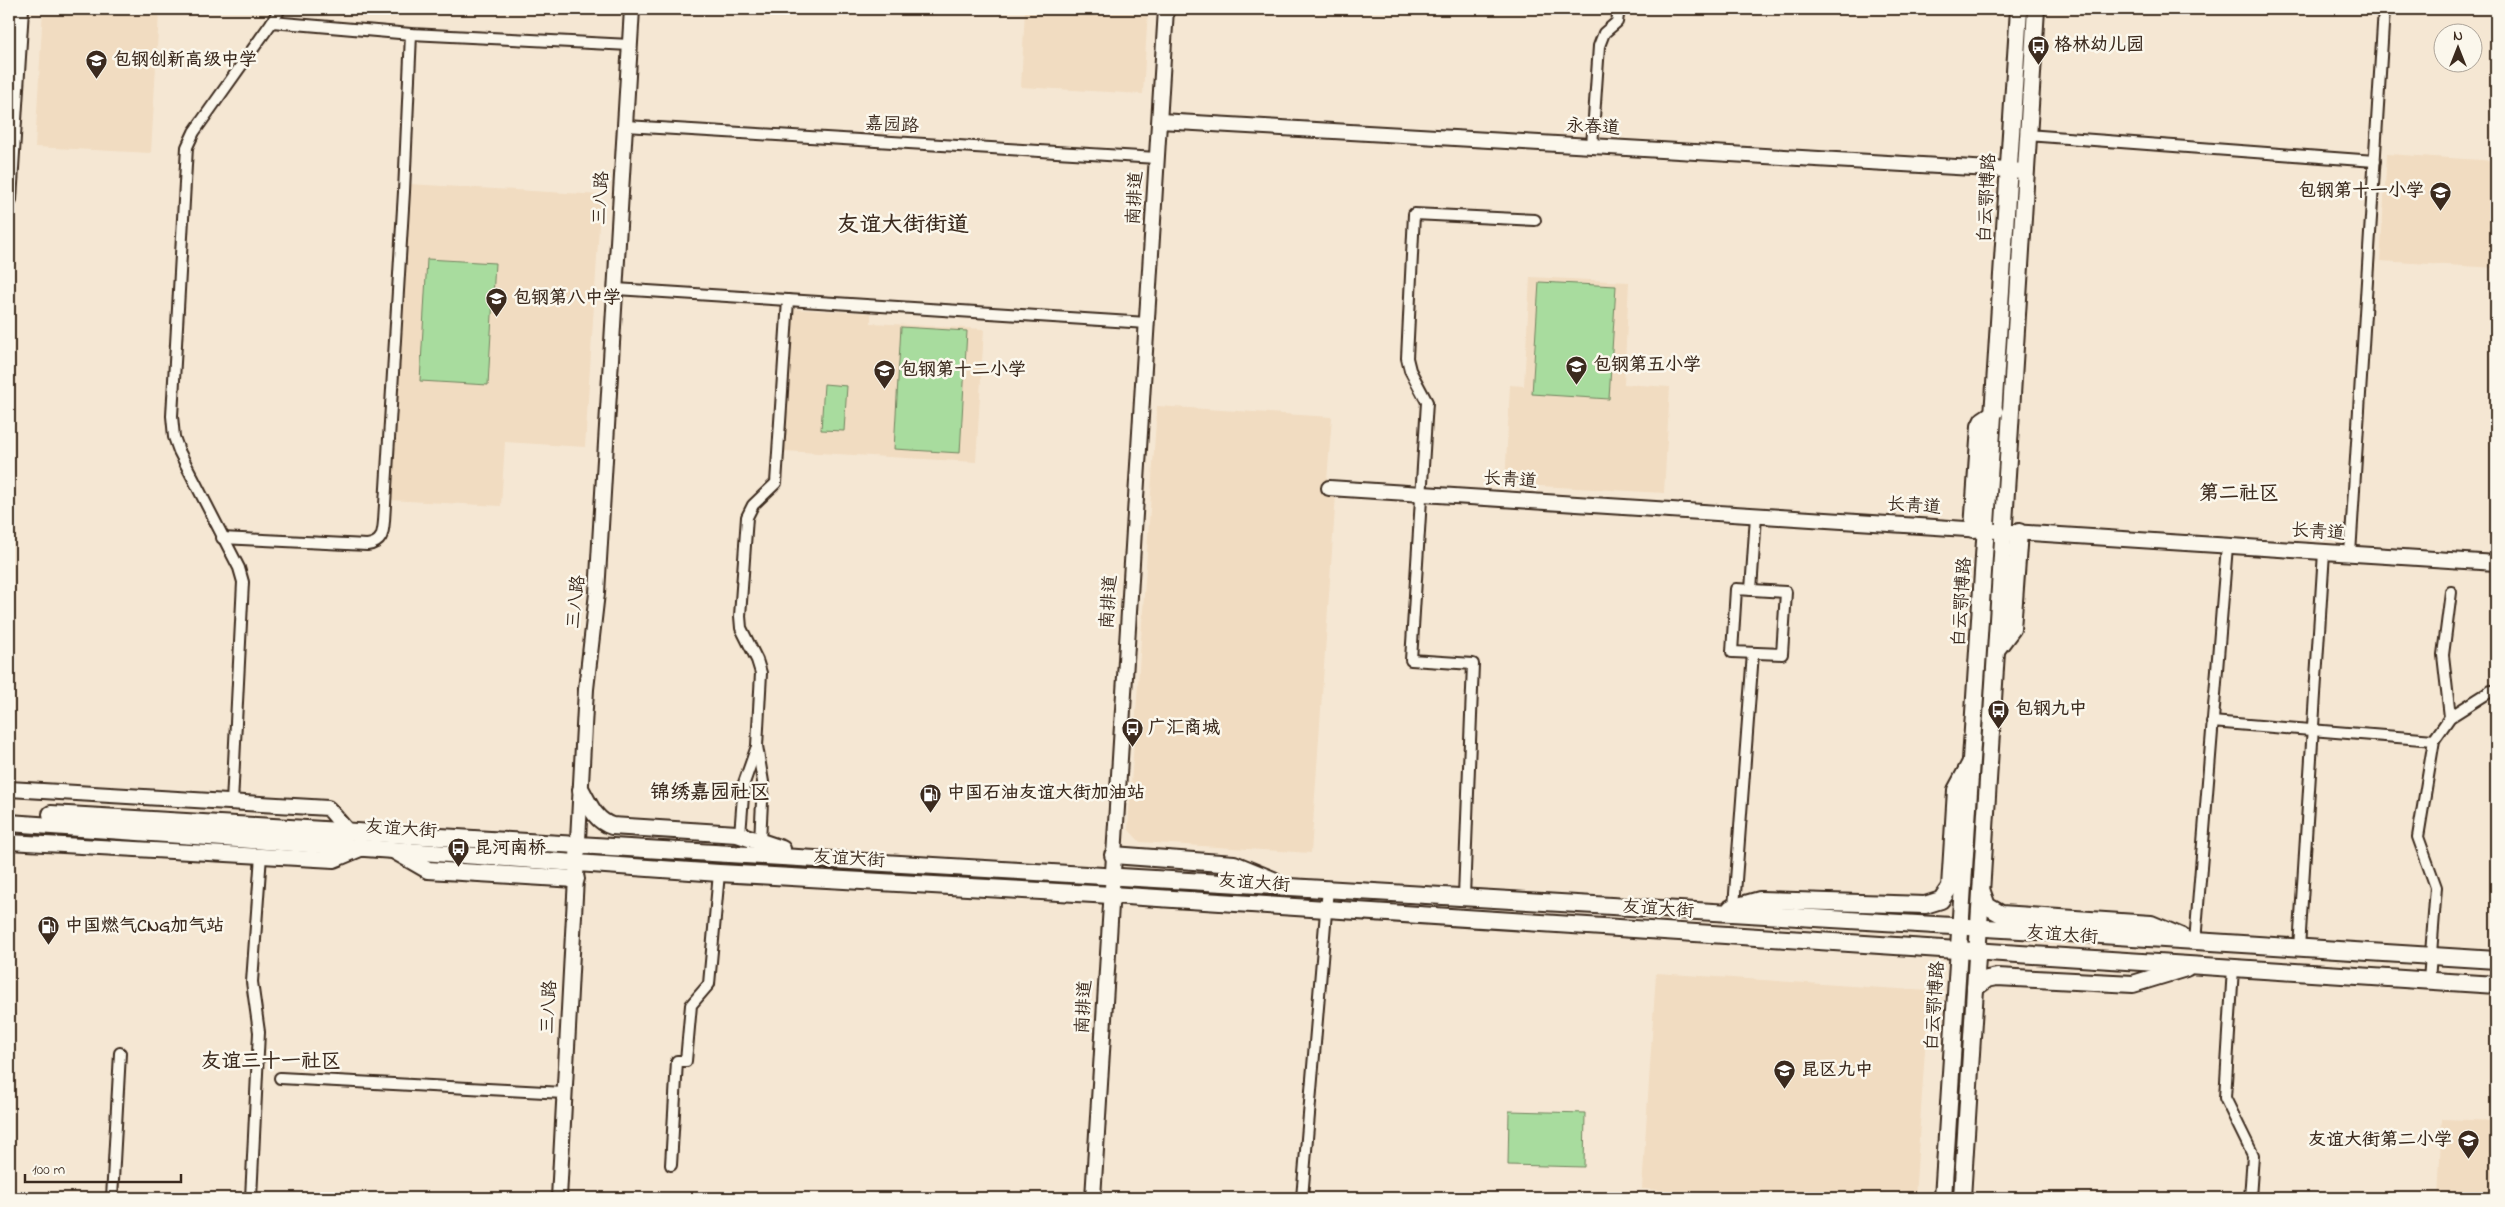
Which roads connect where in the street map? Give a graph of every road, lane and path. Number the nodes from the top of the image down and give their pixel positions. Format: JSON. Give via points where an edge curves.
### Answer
{"nodes":[{"id":1,"x":21,"y":9,"type":"edge"},
{"id":2,"x":280,"y":9,"type":"edge"},
{"id":3,"x":632,"y":9,"type":"edge"},
{"id":4,"x":1166,"y":9,"type":"edge"},
{"id":5,"x":1618,"y":9,"type":"edge"},
{"id":6,"x":2019,"y":9,"type":"edge"},
{"id":7,"x":2036,"y":9,"type":"edge"},
{"id":8,"x":2384,"y":9,"type":"edge"},
{"id":9,"x":272,"y":22,"type":"junction"},
{"id":10,"x":411,"y":34,"type":"junction"},
{"id":11,"x":630,"y":45,"type":"junction"},
{"id":12,"x":1160,"y":121,"type":"junction"},
{"id":13,"x":626,"y":126,"type":"junction"},
{"id":14,"x":2027,"y":135,"type":"junction"},
{"id":15,"x":1592,"y":146,"type":"junction"},
{"id":16,"x":1157,"y":158,"type":"junction"},
{"id":17,"x":2375,"y":161,"type":"junction"},
{"id":18,"x":2017,"y":171,"type":"junction"},
{"id":19,"x":9,"y":199,"type":"edge"},
{"id":20,"x":1535,"y":220,"type":"dead end"},
{"id":21,"x":616,"y":290,"type":"junction"},
{"id":22,"x":788,"y":300,"type":"junction"},
{"id":23,"x":1147,"y":324,"type":"junction"},
{"id":24,"x":1329,"y":488,"type":"dead end"},
{"id":25,"x":1421,"y":494,"type":"junction"},
{"id":26,"x":1756,"y":516,"type":"junction"},
{"id":27,"x":1980,"y":530,"type":"junction"},
{"id":28,"x":2011,"y":531,"type":"junction"},
{"id":29,"x":222,"y":538,"type":"junction"},
{"id":30,"x":2227,"y":546,"type":"junction"},
{"id":31,"x":2324,"y":552,"type":"junction"},
{"id":32,"x":2350,"y":554,"type":"junction"},
{"id":33,"x":2496,"y":563,"type":"edge"},
{"id":34,"x":1751,"y":590,"type":"junction"},
{"id":35,"x":2451,"y":592,"type":"dead end"},
{"id":36,"x":1754,"y":653,"type":"junction"},
{"id":37,"x":2496,"y":691,"type":"edge"},
{"id":38,"x":2450,"y":717,"type":"junction"},
{"id":39,"x":2212,"y":722,"type":"junction"},
{"id":40,"x":2312,"y":730,"type":"junction"},
{"id":41,"x":2434,"y":740,"type":"junction"},
{"id":42,"x":757,"y":746,"type":"junction"},
{"id":43,"x":1972,"y":761,"type":"junction"},
{"id":44,"x":9,"y":789,"type":"edge"},
{"id":45,"x":581,"y":790,"type":"junction"},
{"id":46,"x":232,"y":803,"type":"junction"},
{"id":47,"x":9,"y":812,"type":"edge"},
{"id":48,"x":9,"y":823,"type":"edge"},
{"id":49,"x":109,"y":823,"type":"junction"},
{"id":50,"x":345,"y":828,"type":"junction"},
{"id":51,"x":740,"y":835,"type":"junction"},
{"id":52,"x":760,"y":841,"type":"junction"},
{"id":53,"x":9,"y":842,"type":"edge"},
{"id":54,"x":578,"y":842,"type":"junction"},
{"id":55,"x":363,"y":848,"type":"junction"},
{"id":56,"x":393,"y":850,"type":"junction"},
{"id":57,"x":261,"y":855,"type":"junction"},
{"id":58,"x":801,"y":855,"type":"junction"},
{"id":59,"x":1113,"y":855,"type":"junction"},
{"id":60,"x":577,"y":862,"type":"junction"},
{"id":61,"x":719,"y":873,"type":"junction"},
{"id":62,"x":1112,"y":873,"type":"junction"},
{"id":63,"x":576,"y":878,"type":"junction"},
{"id":64,"x":1286,"y":886,"type":"junction"},
{"id":65,"x":1328,"y":888,"type":"junction"},
{"id":66,"x":1981,"y":890,"type":"junction"},
{"id":67,"x":1111,"y":895,"type":"junction"},
{"id":68,"x":1464,"y":896,"type":"junction"},
{"id":69,"x":1734,"y":908,"type":"junction"},
{"id":70,"x":1326,"y":909,"type":"junction"},
{"id":71,"x":1717,"y":912,"type":"junction"},
{"id":72,"x":1961,"y":927,"type":"junction"},
{"id":73,"x":1979,"y":928,"type":"junction"},
{"id":74,"x":2195,"y":942,"type":"junction"},
{"id":75,"x":2299,"y":948,"type":"junction"},
{"id":76,"x":1960,"y":949,"type":"junction"},
{"id":77,"x":1977,"y":950,"type":"junction"},
{"id":78,"x":2430,"y":956,"type":"junction"},
{"id":79,"x":2496,"y":960,"type":"edge"},
{"id":80,"x":2194,"y":965,"type":"junction"},
{"id":81,"x":2233,"y":968,"type":"junction"},
{"id":82,"x":2429,"y":981,"type":"junction"},
{"id":83,"x":2496,"y":985,"type":"edge"},
{"id":84,"x":1975,"y":988,"type":"junction"},
{"id":85,"x":120,"y":1053,"type":"dead end"},
{"id":86,"x":280,"y":1078,"type":"dead end"},
{"id":87,"x":564,"y":1093,"type":"junction"},
{"id":88,"x":671,"y":1165,"type":"dead end"},
{"id":89,"x":112,"y":1198,"type":"edge"},
{"id":90,"x":251,"y":1198,"type":"edge"},
{"id":91,"x":559,"y":1198,"type":"edge"},
{"id":92,"x":1093,"y":1198,"type":"edge"},
{"id":93,"x":1302,"y":1198,"type":"edge"},
{"id":94,"x":1943,"y":1198,"type":"edge"},
{"id":95,"x":1962,"y":1198,"type":"edge"},
{"id":96,"x":2250,"y":1198,"type":"edge"}],
"edges":[{"from":1,"to":19,"type":"street"},
{"from":2,"to":9,"type":"street"},
{"from":3,"to":11,"type":"street","name":"三八路"},
{"from":4,"to":12,"type":"street","name":"南排道"},
{"from":5,"to":15,"type":"street","via":[[1617,22],[1601,39]]},
{"from":6,"to":18,"type":"main road","name":"白云鄂博路"},
{"from":7,"to":14,"type":"main road","name":"白云鄂博路"},
{"from":8,"to":17,"type":"street"},
{"from":9,"to":10,"type":"street"},
{"from":9,"to":29,"type":"street","via":[[194,132],[187,147],[172,426],[178,451]]},
{"from":10,"to":11,"type":"street"},
{"from":10,"to":29,"type":"street","via":[[381,538],[367,545]]},
{"from":11,"to":13,"type":"street","name":"三八路"},
{"from":12,"to":15,"type":"street","name":"永春道"},
{"from":12,"to":16,"type":"street","name":"南排道"},
{"from":13,"to":16,"type":"street","name":"嘉园路"},
{"from":13,"to":21,"type":"street","name":"三八路"},
{"from":14,"to":17,"type":"street"},
{"from":14,"to":18,"type":"main road","name":"白云鄂博路"},
{"from":15,"to":18,"type":"street","name":"永春道"},
{"from":16,"to":23,"type":"street","name":"南排道"},
{"from":17,"to":32,"type":"street"},
{"from":18,"to":27,"type":"main road","name":"白云鄂博路","via":[[1995,412],[1980,426]]},
{"from":18,"to":28,"type":"main road","name":"白云鄂博路"},
{"from":20,"to":25,"type":"street","via":[[1414,214],[1407,358],[1427,402]]},
{"from":21,"to":22,"type":"street"},
{"from":21,"to":45,"type":"street","name":"三八路"},
{"from":22,"to":23,"type":"street"},
{"from":22,"to":42,"type":"street","via":[[776,483],[753,505],[747,517],[740,623],[760,668]]},
{"from":23,"to":59,"type":"street","name":"南排道"},
{"from":24,"to":25,"type":"street","name":"长青道"},
{"from":25,"to":26,"type":"street","name":"长青道"},
{"from":25,"to":68,"type":"street","via":[[1411,660],[1473,664]]},
{"from":26,"to":27,"type":"street","name":"长青道"},
{"from":26,"to":34,"type":"street"},
{"from":27,"to":28,"type":"street","name":"长青道"},
{"from":27,"to":43,"type":"main road","name":"白云鄂博路"},
{"from":28,"to":30,"type":"street","name":"长青道"},
{"from":28,"to":66,"type":"main road","name":"白云鄂博路","via":[[2012,629],[1997,649]]},
{"from":29,"to":46,"type":"street","via":[[243,582]]},
{"from":30,"to":31,"type":"street","name":"长青道"},
{"from":30,"to":39,"type":"street"},
{"from":31,"to":32,"type":"street","name":"长青道"},
{"from":31,"to":40,"type":"street"},
{"from":32,"to":33,"type":"street","name":"长青道"},
{"from":34,"to":36,"type":"street","via":[[1736,589],[1732,652]]},
{"from":34,"to":36,"type":"street","via":[[1786,592],[1782,654]]},
{"from":35,"to":38,"type":"street","via":[[2442,655]]},
{"from":36,"to":69,"type":"street"},
{"from":37,"to":38,"type":"street"},
{"from":38,"to":41,"type":"street"},
{"from":39,"to":40,"type":"street"},
{"from":39,"to":74,"type":"street"},
{"from":40,"to":41,"type":"street"},
{"from":40,"to":75,"type":"street"},
{"from":41,"to":78,"type":"street","via":[[2418,837],[2436,887]]},
{"from":42,"to":51,"type":"street","via":[[744,783]]},
{"from":42,"to":52,"type":"street","via":[[763,782]]},
{"from":43,"to":69,"type":"main road","via":[[1956,790],[1950,887],[1941,900],[1925,905],[1760,900]]},
{"from":43,"to":72,"type":"main road","name":"白云鄂博路"},
{"from":44,"to":46,"type":"street"},
{"from":45,"to":51,"type":"main road","via":[[594,814],[612,826]]},
{"from":45,"to":54,"type":"street","name":"三八路"},
{"from":46,"to":50,"type":"street","via":[[328,808]]},
{"from":47,"to":49,"type":"main road","name":"友谊大街"},
{"from":48,"to":49,"type":"main road","name":"友谊大街"},
{"from":49,"to":50,"type":"main road","name":"友谊大街"},
{"from":49,"to":55,"type":"main road","name":"友谊大街"},
{"from":50,"to":54,"type":"main road","name":"友谊大街"},
{"from":51,"to":52,"type":"main road"},
{"from":52,"to":58,"type":"main road"},
{"from":53,"to":57,"type":"street"},
{"from":54,"to":58,"type":"main road","name":"友谊大街"},
{"from":54,"to":60,"type":"street","name":"三八路"},
{"from":55,"to":56,"type":"main road","name":"友谊大街"},
{"from":55,"to":57,"type":"street","via":[[334,860]]},
{"from":56,"to":60,"type":"main road","name":"友谊大街"},
{"from":56,"to":63,"type":"main road","via":[[428,870]]},
{"from":57,"to":90,"type":"street","via":[[252,982],[259,1032]]},
{"from":58,"to":62,"type":"main road","name":"友谊大街"},
{"from":59,"to":62,"type":"street","name":"南排道"},
{"from":59,"to":64,"type":"main road","via":[[1234,864]]},
{"from":60,"to":61,"type":"main road","name":"友谊大街"},
{"from":60,"to":63,"type":"street","name":"三八路"},
{"from":61,"to":67,"type":"main road","name":"友谊大街"},
{"from":61,"to":88,"type":"street","via":[[709,984],[691,1005],[686,1062],[677,1061]]},
{"from":62,"to":64,"type":"main road","name":"友谊大街"},
{"from":62,"to":67,"type":"street","name":"南排道"},
{"from":63,"to":87,"type":"street","name":"三八路"},
{"from":64,"to":65,"type":"main road","name":"友谊大街"},
{"from":65,"to":68,"type":"main road","name":"友谊大街"},
{"from":65,"to":70,"type":"street"},
{"from":66,"to":73,"type":"main road","name":"白云鄂博路"},
{"from":66,"to":74,"type":"main road","via":[[1987,906],[2002,914],[2151,924]]},
{"from":67,"to":70,"type":"main road","name":"友谊大街"},
{"from":67,"to":92,"type":"street","name":"南排道"},
{"from":68,"to":71,"type":"main road","name":"友谊大街"},
{"from":69,"to":71,"type":"main road"},
{"from":70,"to":76,"type":"main road","name":"友谊大街"},
{"from":70,"to":93,"type":"street"},
{"from":71,"to":72,"type":"main road","name":"友谊大街"},
{"from":72,"to":73,"type":"main road","name":"友谊大街"},
{"from":72,"to":76,"type":"main road","name":"白云鄂博路"},
{"from":73,"to":74,"type":"main road","name":"友谊大街"},
{"from":73,"to":77,"type":"main road","name":"白云鄂博路"},
{"from":74,"to":75,"type":"main road","name":"友谊大街"},
{"from":75,"to":78,"type":"main road","name":"友谊大街"},
{"from":76,"to":77,"type":"main road","name":"友谊大街"},
{"from":76,"to":94,"type":"main road","name":"白云鄂博路"},
{"from":77,"to":80,"type":"main road","name":"友谊大街"},
{"from":77,"to":84,"type":"main road","name":"白云鄂博路"},
{"from":78,"to":79,"type":"main road","name":"友谊大街"},
{"from":78,"to":82,"type":"street"},
{"from":80,"to":81,"type":"main road","name":"友谊大街"},
{"from":80,"to":84,"type":"main road","via":[[2133,984],[1997,976]]},
{"from":81,"to":82,"type":"main road","name":"友谊大街"},
{"from":81,"to":96,"type":"street","via":[[2225,1098],[2253,1156]]},
{"from":82,"to":83,"type":"main road","name":"友谊大街"},
{"from":84,"to":95,"type":"main road","name":"白云鄂博路"},
{"from":85,"to":89,"type":"street"},
{"from":86,"to":87,"type":"street"},
{"from":87,"to":91,"type":"street","name":"三八路"}]}
